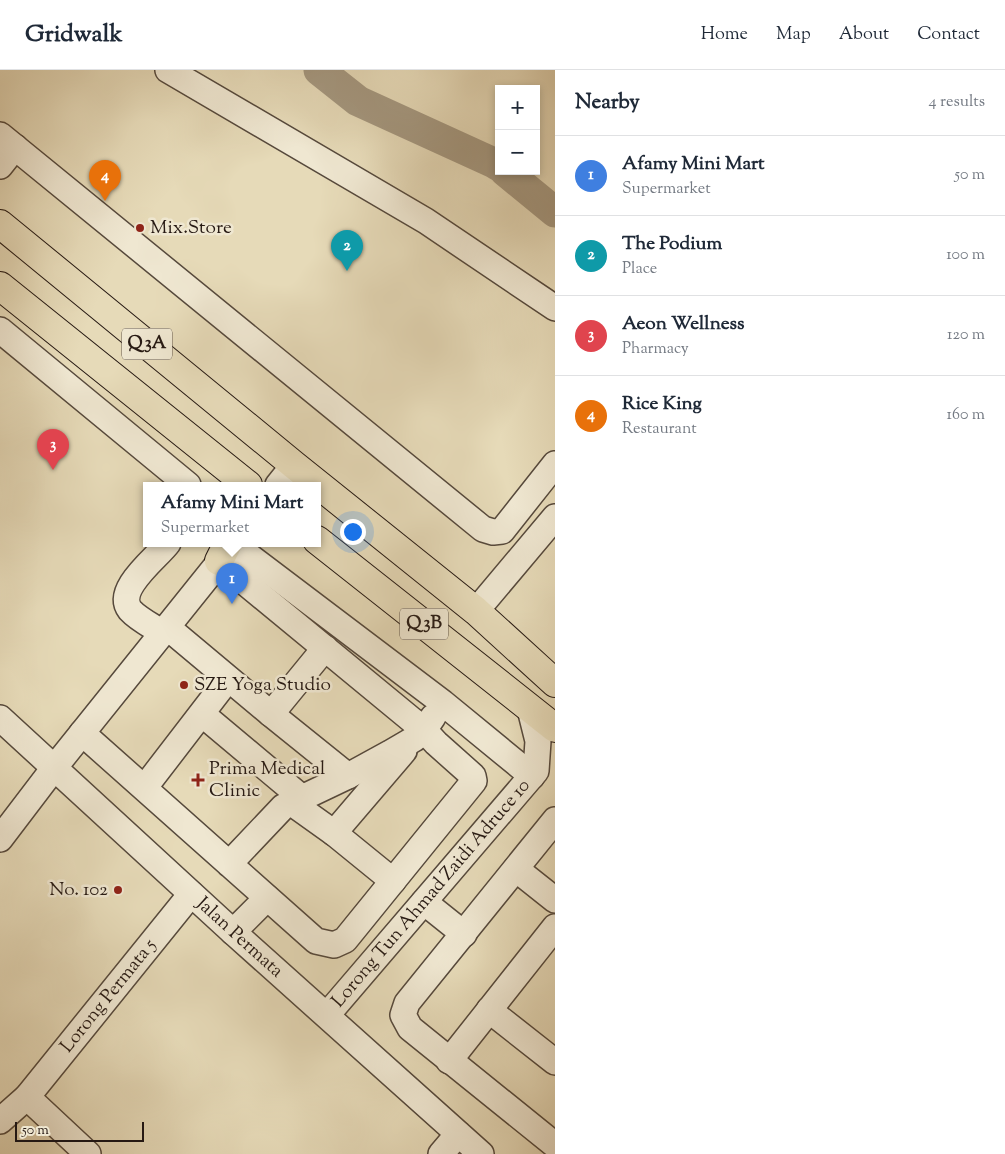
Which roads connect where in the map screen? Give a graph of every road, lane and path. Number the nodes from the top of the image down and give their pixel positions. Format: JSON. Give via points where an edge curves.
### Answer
{"nodes":[{"id":1,"x":168,"y":70,"type":"edge"},
{"id":2,"x":5,"y":149,"type":"edge"},
{"id":3,"x":0,"y":224,"type":"edge"},
{"id":4,"x":0,"y":286,"type":"edge"},
{"id":5,"x":555,"y":308,"type":"edge"},
{"id":6,"x":0,"y":330,"type":"edge"},
{"id":7,"x":555,"y":464,"type":"edge"},
{"id":8,"x":286,"y":475,"type":"edge"},
{"id":9,"x":228,"y":476,"type":"edge"},
{"id":10,"x":184,"y":482,"type":"edge"},
{"id":11,"x":241,"y":482,"type":"edge"},
{"id":12,"x":321,"y":500,"type":"edge"},
{"id":13,"x":555,"y":517,"type":"edge"},
{"id":14,"x":502,"y":531,"type":"junction"},
{"id":15,"x":321,"y":543,"type":"edge"},
{"id":16,"x":164,"y":547,"type":"edge"},
{"id":17,"x":229,"y":548,"type":"edge"},
{"id":18,"x":513,"y":567,"type":"junction"},
{"id":19,"x":476,"y":612,"type":"junction"},
{"id":20,"x":165,"y":630,"type":"junction"},
{"id":21,"x":325,"y":648,"type":"junction"},
{"id":22,"x":228,"y":679,"type":"junction"},
{"id":23,"x":555,"y":684,"type":"edge"},
{"id":24,"x":443,"y":704,"type":"junction"},
{"id":25,"x":530,"y":709,"type":"junction"},
{"id":26,"x":202,"y":714,"type":"junction"},
{"id":27,"x":271,"y":714,"type":"junction"},
{"id":28,"x":0,"y":718,"type":"edge"},
{"id":29,"x":555,"y":728,"type":"edge"},
{"id":30,"x":82,"y":733,"type":"junction"},
{"id":31,"x":419,"y":734,"type":"junction"},
{"id":32,"x":54,"y":768,"type":"junction"},
{"id":33,"x":541,"y":772,"type":"edge"},
{"id":34,"x":348,"y":776,"type":"junction"},
{"id":35,"x":144,"y":787,"type":"junction"},
{"id":36,"x":297,"y":800,"type":"junction"},
{"id":37,"x":555,"y":820,"type":"edge"},
{"id":38,"x":440,"y":825,"type":"junction"},
{"id":39,"x":334,"y":833,"type":"junction"},
{"id":40,"x":0,"y":839,"type":"edge"},
{"id":41,"x":468,"y":849,"type":"junction"},
{"id":42,"x":229,"y":864,"type":"junction"},
{"id":43,"x":516,"y":869,"type":"junction"},
{"id":44,"x":393,"y":881,"type":"junction"},
{"id":45,"x":192,"y":894,"type":"junction"},
{"id":46,"x":268,"y":898,"type":"junction"},
{"id":47,"x":555,"y":900,"type":"edge"},
{"id":48,"x":424,"y":902,"type":"junction"},
{"id":49,"x":555,"y":927,"type":"edge"},
{"id":50,"x":233,"y":932,"type":"junction"},
{"id":51,"x":464,"y":934,"type":"junction"},
{"id":52,"x":489,"y":1010,"type":"junction"},
{"id":53,"x":327,"y":1015,"type":"junction"},
{"id":54,"x":449,"y":1061,"type":"junction"},
{"id":55,"x":555,"y":1062,"type":"edge"},
{"id":56,"x":27,"y":1097,"type":"junction"},
{"id":57,"x":0,"y":1121,"type":"edge"},
{"id":58,"x":458,"y":1134,"type":"junction"},
{"id":59,"x":555,"y":1145,"type":"edge"},
{"id":60,"x":88,"y":1154,"type":"edge"},
{"id":61,"x":441,"y":1154,"type":"edge"},
{"id":62,"x":482,"y":1154,"type":"edge"}],
"edges":[{"from":1,"to":5,"type":"street","via":[[426,221]]},
{"from":2,"to":14,"type":"street","via":[[483,529]]},
{"from":3,"to":8,"type":"main road","number":"Q3A"},
{"from":4,"to":9,"type":"main road"},
{"from":6,"to":10,"type":"street"},
{"from":7,"to":14,"type":"street"},
{"from":9,"to":11,"type":"main road"},
{"from":12,"to":19,"type":"main road","number":"Q3A"},
{"from":13,"to":18,"type":"street"},
{"from":14,"to":18,"type":"street"},
{"from":15,"to":25,"type":"main road","number":"Q3B"},
{"from":16,"to":20,"type":"street","via":[[130,584],[126,598],[129,609]]},
{"from":17,"to":20,"type":"street"},
{"from":17,"to":21,"type":"street"},
{"from":17,"to":24,"type":"street"},
{"from":18,"to":19,"type":"street"},
{"from":19,"to":23,"type":"main road","number":"Q3A"},
{"from":20,"to":22,"type":"street"},
{"from":20,"to":30,"type":"street"},
{"from":21,"to":27,"type":"street"},
{"from":21,"to":31,"type":"street"},
{"from":22,"to":26,"type":"street"},
{"from":22,"to":27,"type":"street"},
{"from":24,"to":31,"type":"street"},
{"from":24,"to":33,"type":"street"},
{"from":25,"to":29,"type":"main road","number":"Q3B"},
{"from":25,"to":33,"type":"street","name":"Lorong Tun Ahmad Zaidi Adruce 10"},
{"from":26,"to":35,"type":"street"},
{"from":26,"to":36,"type":"street"},
{"from":27,"to":34,"type":"street"},
{"from":28,"to":32,"type":"street","name":"Jalan Permata"},
{"from":30,"to":32,"type":"street"},
{"from":30,"to":35,"type":"street"},
{"from":31,"to":34,"type":"street"},
{"from":31,"to":38,"type":"street","via":[[473,776],[474,781]]},
{"from":31,"to":39,"type":"street"},
{"from":32,"to":40,"type":"street"},
{"from":32,"to":45,"type":"street","name":"Jalan Permata"},
{"from":33,"to":41,"type":"street","name":"Lorong Tun Ahmad Zaidi Adruce 10"},
{"from":34,"to":36,"type":"street"},
{"from":35,"to":42,"type":"street"},
{"from":36,"to":39,"type":"street"},
{"from":36,"to":42,"type":"street","via":[[277,812]]},
{"from":37,"to":43,"type":"street"},
{"from":38,"to":41,"type":"street"},
{"from":38,"to":44,"type":"street"},
{"from":39,"to":44,"type":"street"},
{"from":41,"to":48,"type":"street","name":"Lorong Tun Ahmad Zaidi Adruce 10"},
{"from":42,"to":46,"type":"street"},
{"from":43,"to":47,"type":"street"},
{"from":43,"to":51,"type":"street"},
{"from":44,"to":46,"type":"street","via":[[345,940],[334,945],[316,941]]},
{"from":45,"to":50,"type":"street","name":"Jalan Permata"},
{"from":45,"to":56,"type":"street","name":"Lorong Permata 5"},
{"from":46,"to":50,"type":"street"},
{"from":48,"to":51,"type":"street"},
{"from":48,"to":53,"type":"street","name":"Lorong Tun Ahmad Zaidi Adruce 10"},
{"from":49,"to":52,"type":"street"},
{"from":50,"to":53,"type":"street","name":"Jalan Permata"},
{"from":51,"to":54,"type":"street","via":[[407,1003],[402,1015],[410,1028]]},
{"from":52,"to":54,"type":"street"},
{"from":52,"to":55,"type":"street"},
{"from":53,"to":58,"type":"street","name":"Jalan Permata"},
{"from":54,"to":59,"type":"street"},
{"from":56,"to":57,"type":"street","name":"Lorong Permata 5"},
{"from":56,"to":60,"type":"street"},
{"from":58,"to":61,"type":"street"},
{"from":58,"to":62,"type":"street","name":"Jalan Permata"}]}
